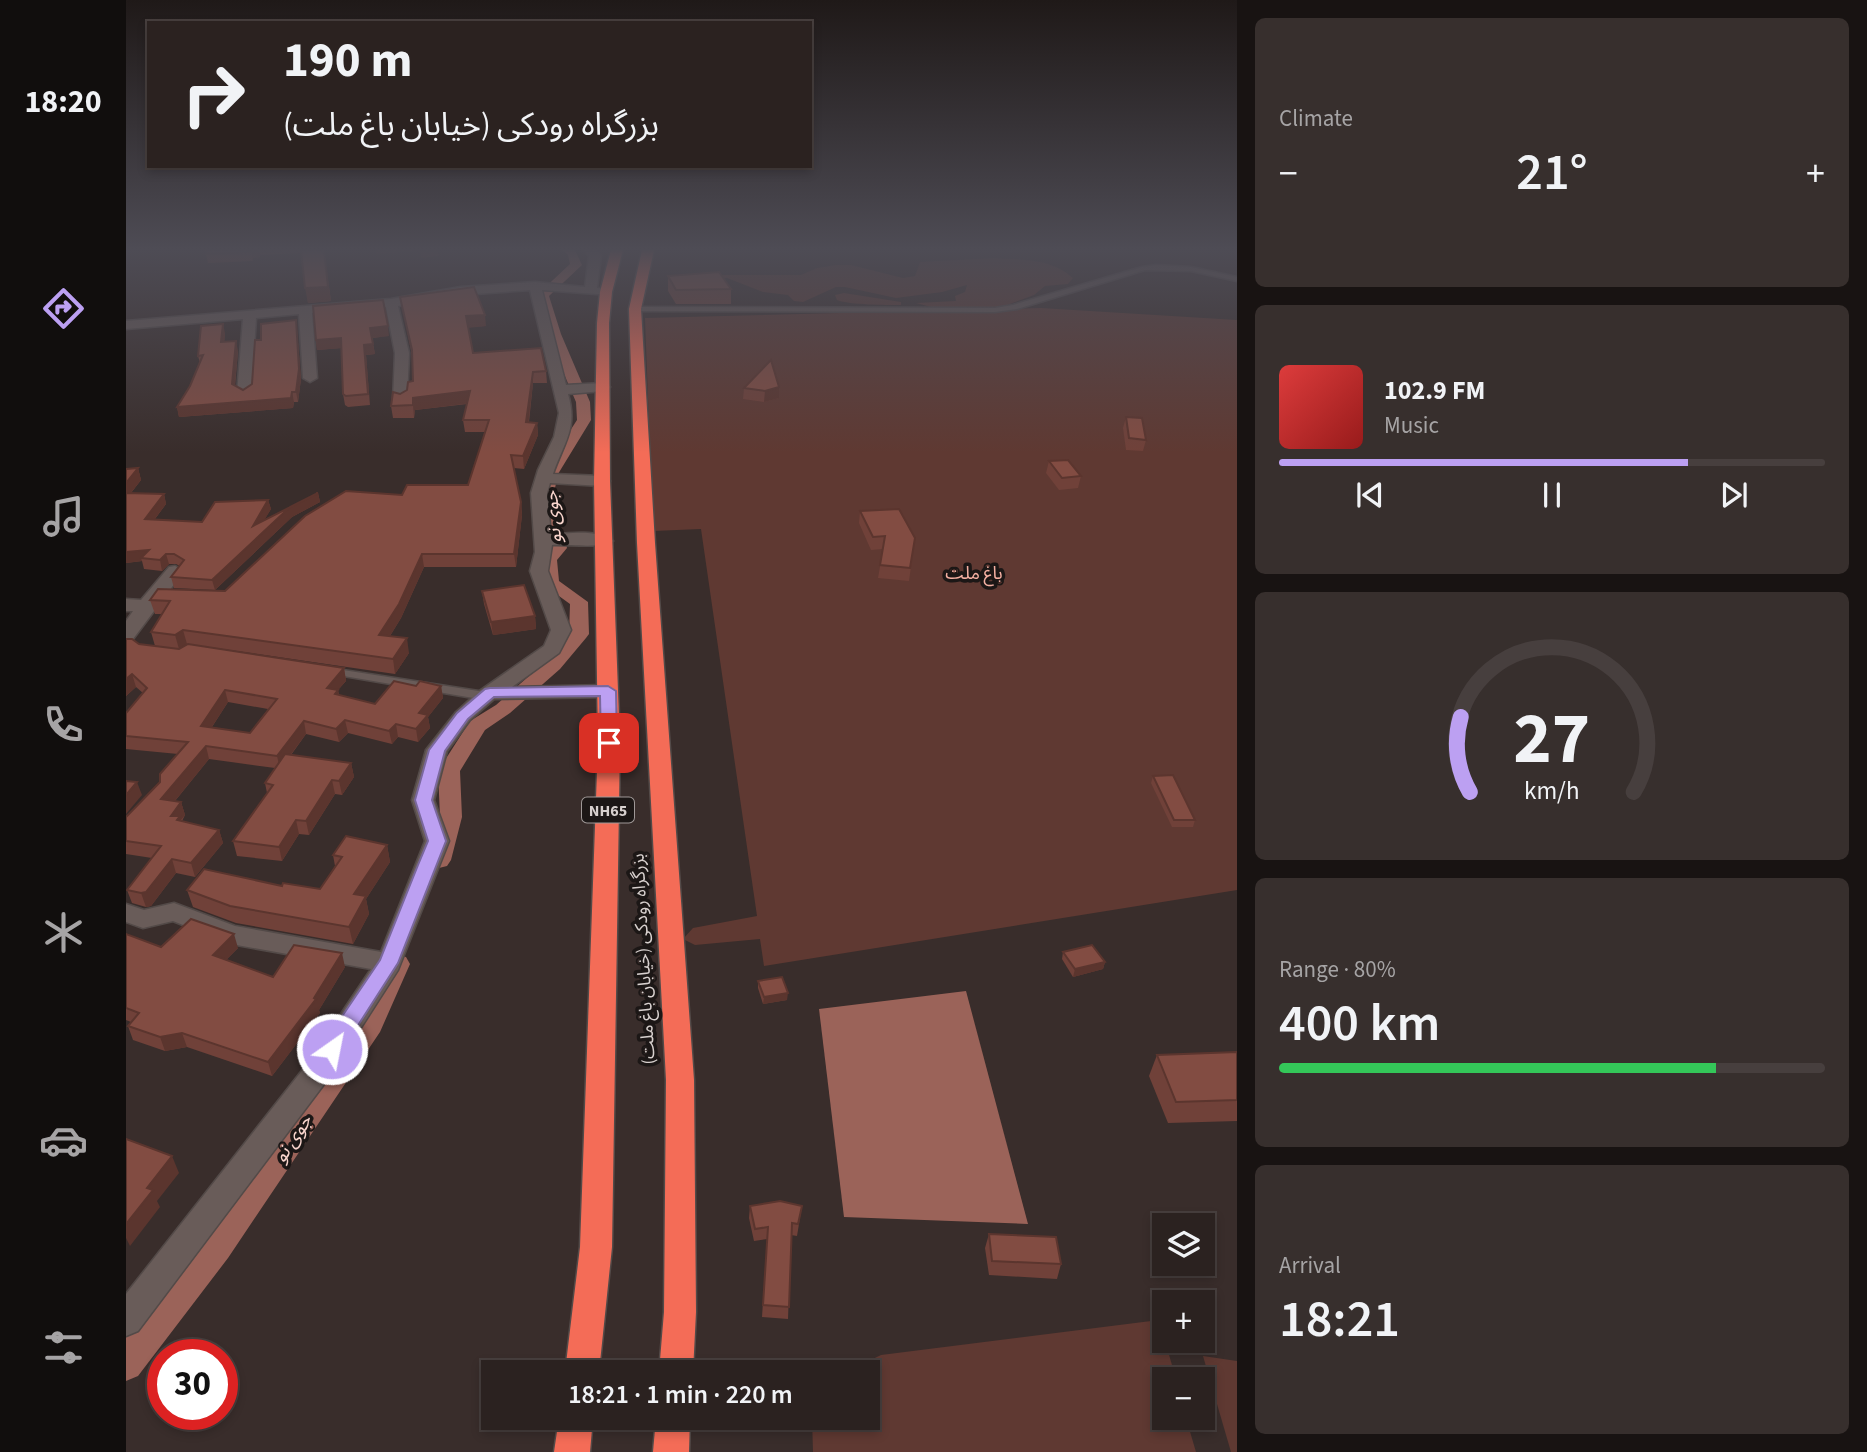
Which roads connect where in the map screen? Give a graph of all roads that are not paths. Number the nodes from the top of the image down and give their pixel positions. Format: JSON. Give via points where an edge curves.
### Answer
{"nodes":[{"id":1,"x":226,"y":318,"type":"edge"},
{"id":2,"x":250,"y":318,"type":"edge"},
{"id":3,"x":306,"y":318,"type":"edge"},
{"id":4,"x":394,"y":318,"type":"edge"},
{"id":5,"x":549,"y":318,"type":"edge"},
{"id":6,"x":602,"y":318,"type":"edge"},
{"id":7,"x":635,"y":318,"type":"edge"},
{"id":8,"x":126,"y":325,"type":"edge"},
{"id":9,"x":310,"y":378,"type":"dead end"},
{"id":10,"x":596,"y":387,"type":"junction"},
{"id":11,"x":567,"y":389,"type":"junction"},
{"id":12,"x":244,"y":394,"type":"edge"},
{"id":13,"x":400,"y":400,"type":"edge"},
{"id":14,"x":552,"y":479,"type":"junction"},
{"id":15,"x":602,"y":481,"type":"junction"},
{"id":16,"x":556,"y":539,"type":"junction"},
{"id":17,"x":604,"y":541,"type":"junction"},
{"id":18,"x":175,"y":572,"type":"edge"},
{"id":19,"x":180,"y":596,"type":"edge"},
{"id":20,"x":151,"y":600,"type":"junction"},
{"id":21,"x":126,"y":605,"type":"edge"},
{"id":22,"x":129,"y":642,"type":"edge"},
{"id":23,"x":319,"y":669,"type":"edge"},
{"id":24,"x":608,"y":691,"type":"junction"},
{"id":25,"x":495,"y":694,"type":"junction"},
{"id":26,"x":126,"y":913,"type":"edge"},
{"id":27,"x":388,"y":963,"type":"junction"},
{"id":28,"x":126,"y":1320,"type":"edge"},
{"id":29,"x":583,"y":1360,"type":"edge"},
{"id":30,"x":677,"y":1360,"type":"edge"},
{"id":31,"x":575,"y":1430,"type":"edge"},
{"id":32,"x":672,"y":1430,"type":"edge"},
{"id":33,"x":572,"y":1452,"type":"edge"},
{"id":34,"x":671,"y":1452,"type":"edge"}],
"edges":[{"from":1,"to":8,"type":"street"},
{"from":2,"to":12,"type":"street"},
{"from":3,"to":9,"type":"street"},
{"from":4,"to":13,"type":"street","via":[[402,353]]},
{"from":5,"to":11,"type":"street"},
{"from":6,"to":10,"type":"highway","name":"بزرگراه رودکی (خیابان باغ ملت)","number":"NH65"},
{"from":7,"to":30,"type":"highway","name":"بزرگراه رودکی (خیابان باغ ملت)","via":[[680,1080]]},
{"from":10,"to":11,"type":"street"},
{"from":10,"to":15,"type":"highway","name":"بزرگراه رودکی (خیابان باغ ملت)","number":"NH65"},
{"from":11,"to":14,"type":"street"},
{"from":14,"to":15,"type":"street"},
{"from":14,"to":16,"type":"street","via":[[540,493]]},
{"from":15,"to":17,"type":"highway","name":"بزرگراه رودکی (خیابان باغ ملت)","number":"NH65"},
{"from":16,"to":17,"type":"street"},
{"from":16,"to":25,"type":"street","via":[[540,571],[561,630],[552,649]]},
{"from":17,"to":24,"type":"highway","name":"بزرگراه رودکی (خیابان باغ ملت)","number":"NH65"},
{"from":18,"to":20,"type":"street"},
{"from":19,"to":20,"type":"street"},
{"from":20,"to":21,"type":"street"},
{"from":20,"to":22,"type":"street"},
{"from":23,"to":25,"type":"lane"},
{"from":24,"to":25,"type":"street"},
{"from":24,"to":29,"type":"highway","name":"بزرگراه رودکی (خیابان باغ ملت)","number":"NH65","via":[[596,1247]]},
{"from":25,"to":27,"type":"street","via":[[463,716],[437,750],[424,800],[437,841]]},
{"from":26,"to":27,"type":"street","via":[[144,919],[174,912],[231,935]]},
{"from":27,"to":28,"type":"street","via":[[318,1071]]},
{"from":31,"to":33,"type":"highway"},
{"from":32,"to":34,"type":"highway"}]}
